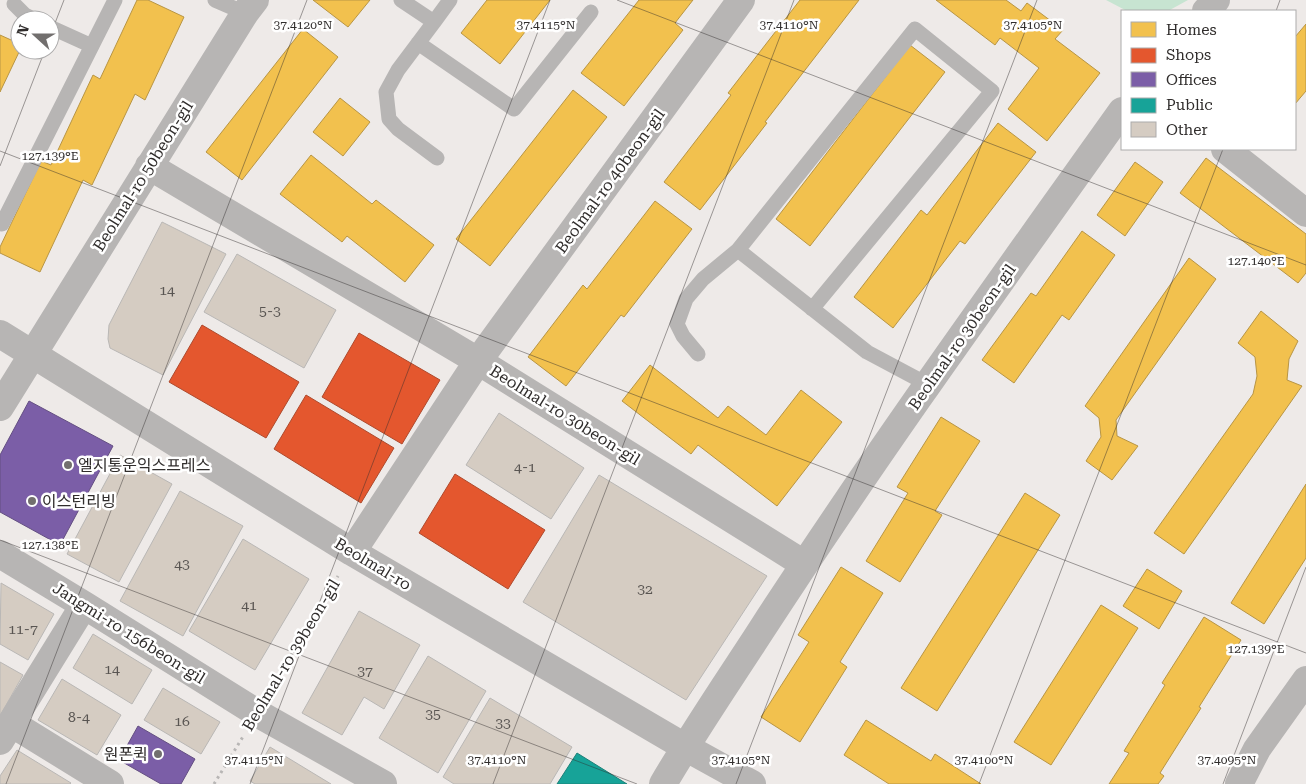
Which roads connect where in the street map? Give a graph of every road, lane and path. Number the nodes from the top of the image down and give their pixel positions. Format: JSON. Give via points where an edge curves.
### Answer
{"nodes":[{"id":1,"x":115,"y":0,"type":"edge"},
{"id":2,"x":215,"y":0,"type":"edge"},
{"id":3,"x":401,"y":0,"type":"edge"},
{"id":4,"x":450,"y":0,"type":"edge"},
{"id":5,"x":741,"y":0,"type":"edge"},
{"id":6,"x":1216,"y":0,"type":"edge"},
{"id":7,"x":14,"y":4,"type":"dead end"},
{"id":8,"x":250,"y":6,"type":"edge"},
{"id":9,"x":20,"y":10,"type":"edge"},
{"id":10,"x":1207,"y":10,"type":"edge"},
{"id":11,"x":591,"y":12,"type":"dead end"},
{"id":12,"x":434,"y":22,"type":"junction"},
{"id":13,"x":60,"y":32,"type":"edge"},
{"id":14,"x":418,"y":43,"type":"junction"},
{"id":15,"x":92,"y":46,"type":"junction"},
{"id":16,"x":1121,"y":111,"type":"edge"},
{"id":17,"x":1226,"y":150,"type":"edge"},
{"id":18,"x":437,"y":158,"type":"dead end"},
{"id":19,"x":149,"y":166,"type":"junction"},
{"id":20,"x":1306,"y":213,"type":"edge"},
{"id":21,"x":2,"y":224,"type":"dead end"},
{"id":22,"x":738,"y":250,"type":"junction"},
{"id":23,"x":812,"y":309,"type":"junction"},
{"id":24,"x":0,"y":334,"type":"edge"},
{"id":25,"x":33,"y":354,"type":"junction"},
{"id":26,"x":698,"y":354,"type":"dead end"},
{"id":27,"x":478,"y":361,"type":"junction"},
{"id":28,"x":928,"y":384,"type":"junction"},
{"id":29,"x":0,"y":408,"type":"edge"},
{"id":30,"x":352,"y":552,"type":"junction"},
{"id":31,"x":0,"y":554,"type":"edge"},
{"id":32,"x":804,"y":564,"type":"junction"},
{"id":33,"x":84,"y":605,"type":"junction"},
{"id":34,"x":1306,"y":680,"type":"edge"},
{"id":35,"x":257,"y":714,"type":"junction"},
{"id":36,"x":5,"y":732,"type":"edge"},
{"id":37,"x":685,"y":747,"type":"junction"},
{"id":38,"x":110,"y":784,"type":"edge"},
{"id":39,"x":214,"y":784,"type":"edge"},
{"id":40,"x":383,"y":784,"type":"edge"},
{"id":41,"x":663,"y":784,"type":"edge"},
{"id":42,"x":752,"y":784,"type":"edge"},
{"id":43,"x":1239,"y":784,"type":"edge"}],
"edges":[{"from":1,"to":15,"type":"lane"},
{"from":2,"to":8,"type":"lane"},
{"from":3,"to":12,"type":"lane"},
{"from":4,"to":12,"type":"lane"},
{"from":5,"to":27,"type":"street","name":"Beolmal-ro 40beon-gil"},
{"from":6,"to":10,"type":"street"},
{"from":7,"to":9,"type":"lane"},
{"from":8,"to":19,"type":"street","name":"Beolmal-ro 50beon-gil"},
{"from":11,"to":14,"type":"lane","via":[[514,109]]},
{"from":12,"to":14,"type":"lane"},
{"from":13,"to":15,"type":"lane"},
{"from":14,"to":18,"type":"lane","via":[[386,92],[389,119]]},
{"from":15,"to":21,"type":"lane"},
{"from":16,"to":28,"type":"street","name":"Beolmal-ro 30beon-gil"},
{"from":17,"to":20,"type":"street"},
{"from":19,"to":25,"type":"street","name":"Beolmal-ro 50beon-gil"},
{"from":19,"to":27,"type":"street"},
{"from":22,"to":23,"type":"lane"},
{"from":22,"to":23,"type":"lane","via":[[915,29],[992,91]]},
{"from":22,"to":26,"type":"lane","via":[[703,279],[686,299],[677,324]]},
{"from":23,"to":28,"type":"lane","via":[[867,352]]},
{"from":24,"to":25,"type":"street","name":"Beolmal-ro"},
{"from":25,"to":29,"type":"street","name":"Beolmal-ro 50beon-gil"},
{"from":25,"to":30,"type":"street","name":"Beolmal-ro"},
{"from":27,"to":30,"type":"street","name":"Beolmal-ro 40beon-gil"},
{"from":27,"to":32,"type":"street","name":"Beolmal-ro 30beon-gil"},
{"from":28,"to":32,"type":"street","name":"Beolmal-ro 30beon-gil"},
{"from":30,"to":35,"type":"path","name":"Beolmal-ro 39beon-gil"},
{"from":30,"to":37,"type":"street","name":"Beolmal-ro"},
{"from":31,"to":33,"type":"street","name":"Jangmi-ro 156beon-gil"},
{"from":32,"to":37,"type":"street","name":"Beolmal-ro 30beon-gil"},
{"from":33,"to":35,"type":"street","name":"Jangmi-ro 156beon-gil"},
{"from":33,"to":36,"type":"street"},
{"from":34,"to":43,"type":"street","via":[[1257,749]]},
{"from":35,"to":39,"type":"path","name":"Beolmal-ro 39beon-gil"},
{"from":35,"to":40,"type":"street","name":"Jangmi-ro 156beon-gil"},
{"from":36,"to":38,"type":"street"},
{"from":37,"to":41,"type":"street","name":"Beolmal-ro 30beon-gil"},
{"from":37,"to":42,"type":"street","name":"Beolmal-ro"}]}
